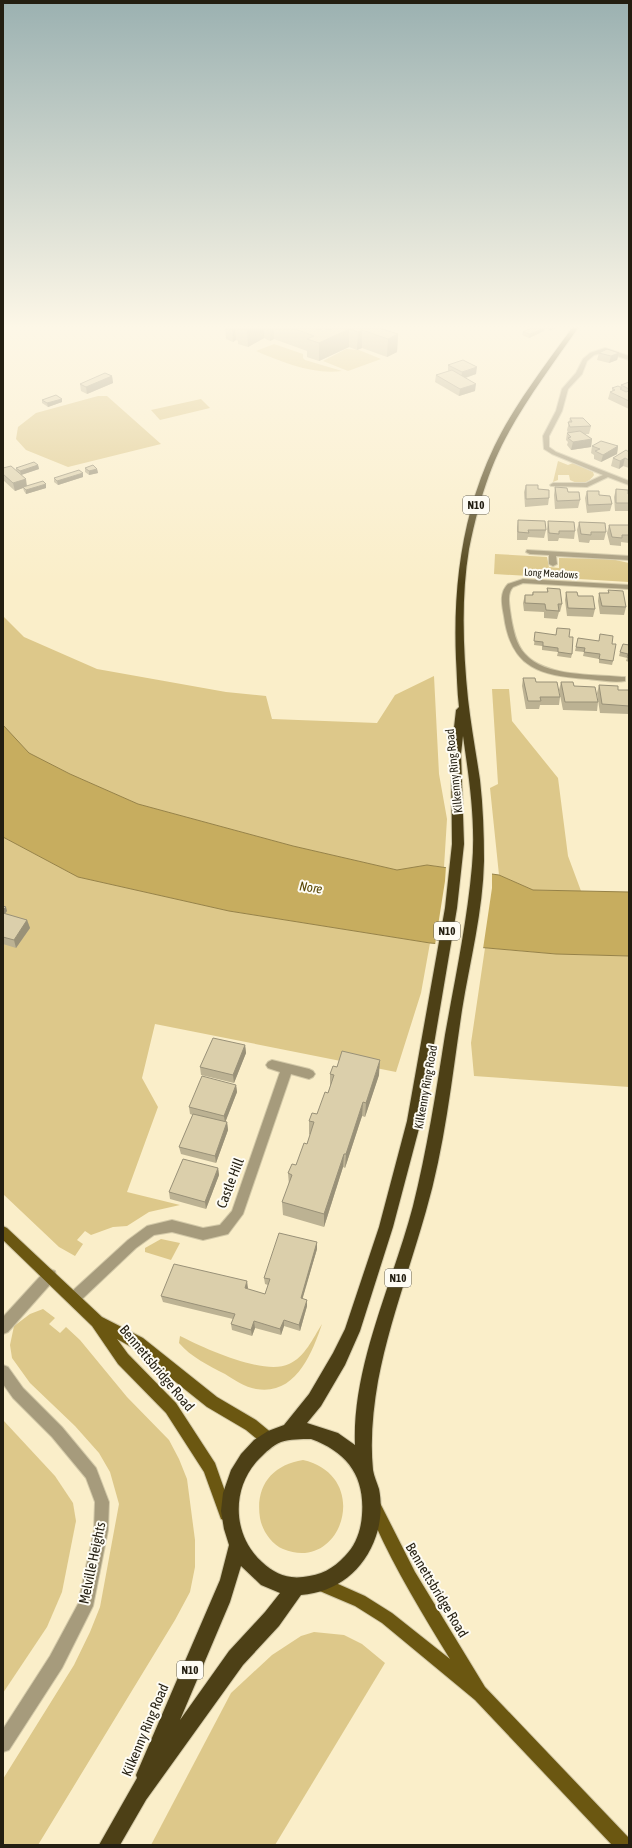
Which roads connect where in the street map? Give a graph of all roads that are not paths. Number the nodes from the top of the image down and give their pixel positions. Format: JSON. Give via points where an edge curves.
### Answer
{"nodes":[{"id":1,"x":519,"y":411,"type":"edge"},
{"id":2,"x":560,"y":411,"type":"edge"},
{"id":3,"x":607,"y":475,"type":"junction"},
{"id":4,"x":564,"y":477,"type":"dead end"},
{"id":5,"x":629,"y":483,"type":"edge"},
{"id":6,"x":553,"y":485,"type":"dead end"},
{"id":7,"x":565,"y":485,"type":"junction"},
{"id":8,"x":530,"y":552,"type":"dead end"},
{"id":9,"x":552,"y":554,"type":"junction"},
{"id":10,"x":629,"y":558,"type":"edge"},
{"id":11,"x":553,"y":564,"type":"dead end"},
{"id":12,"x":629,"y":587,"type":"edge"},
{"id":13,"x":622,"y":679,"type":"dead end"},
{"id":14,"x":463,"y":699,"type":"junction"},
{"id":15,"x":272,"y":1065,"type":"dead end"},
{"id":16,"x":287,"y":1069,"type":"junction"},
{"id":17,"x":309,"y":1074,"type":"dead end"},
{"id":18,"x":3,"y":1232,"type":"edge"},
{"id":19,"x":50,"y":1275,"type":"junction"},
{"id":20,"x":74,"y":1298,"type":"junction"},
{"id":21,"x":97,"y":1321,"type":"junction"},
{"id":22,"x":3,"y":1327,"type":"edge"},
{"id":23,"x":3,"y":1372,"type":"edge"},
{"id":24,"x":289,"y":1432,"type":"junction"},
{"id":25,"x":268,"y":1439,"type":"junction"},
{"id":26,"x":365,"y":1474,"type":"junction"},
{"id":27,"x":372,"y":1499,"type":"junction"},
{"id":28,"x":230,"y":1523,"type":"junction"},
{"id":29,"x":237,"y":1547,"type":"junction"},
{"id":30,"x":320,"y":1584,"type":"junction"},
{"id":31,"x":295,"y":1588,"type":"junction"},
{"id":32,"x":481,"y":1694,"type":"junction"},
{"id":33,"x":3,"y":1744,"type":"edge"},
{"id":34,"x":139,"y":1793,"type":"junction"},
{"id":35,"x":109,"y":1845,"type":"edge"},
{"id":36,"x":624,"y":1845,"type":"edge"}],
"edges":[{"from":1,"to":14,"type":"highway","name":"Kilkenny Ring Road","number":"N10","via":[[498,446],[479,494],[465,550],[460,636]]},
{"from":2,"to":3,"type":"street","via":[[546,436],[546,448],[554,454]]},
{"from":3,"to":5,"type":"street"},
{"from":3,"to":7,"type":"street","via":[[587,485]]},
{"from":4,"to":7,"type":"street"},
{"from":6,"to":7,"type":"street"},
{"from":8,"to":9,"type":"street","name":"Long Meadows"},
{"from":9,"to":10,"type":"street","name":"Long Meadows"},
{"from":9,"to":11,"type":"street","name":"Long Meadows"},
{"from":12,"to":13,"type":"street","name":"Long Meadows","via":[[523,581],[508,587],[505,593],[507,619],[512,637],[522,656],[532,664],[558,672]]},
{"from":14,"to":24,"type":"highway","name":"Kilkenny Ring Road","number":"N10","via":[[456,754],[458,844],[451,908],[414,1121],[386,1227],[352,1331],[315,1400]]},
{"from":14,"to":26,"type":"highway","name":"Kilkenny Ring Road","number":"N10","via":[[473,755],[478,834],[472,913],[434,1143],[420,1207],[379,1342],[370,1381],[363,1427]]},
{"from":15,"to":16,"type":"street"},
{"from":16,"to":17,"type":"street"},
{"from":16,"to":20,"type":"street","name":"Castle Hill","via":[[237,1214],[224,1230],[203,1234],[172,1226],[151,1230],[132,1244]]},
{"from":18,"to":19,"type":"main road","name":"Bennettsbridge Road"},
{"from":19,"to":20,"type":"main road","name":"Bennettsbridge Road"},
{"from":19,"to":22,"type":"street"},
{"from":20,"to":21,"type":"main road","name":"Bennettsbridge Road"},
{"from":21,"to":25,"type":"main road","name":"Bennettsbridge Road","via":[[138,1343],[212,1402],[251,1425]]},
{"from":21,"to":28,"type":"main road","name":"Bennettsbridge Road","via":[[123,1359],[171,1408],[210,1468]]},
{"from":23,"to":33,"type":"street","name":"Melville Heights","via":[[18,1393],[58,1432],[92,1473],[102,1502],[101,1530],[85,1606],[56,1662]]},
{"from":24,"to":25,"type":"highway","number":"N10"},
{"from":24,"to":26,"type":"highway","number":"N10","via":[[311,1431],[332,1438],[351,1453]]},
{"from":25,"to":28,"type":"highway","number":"N10","via":[[250,1454],[237,1474],[230,1498]]},
{"from":26,"to":27,"type":"highway","number":"N10"},
{"from":27,"to":30,"type":"highway","number":"N10","via":[[370,1526],[360,1552],[343,1572]]},
{"from":27,"to":32,"type":"main road","name":"Bennettsbridge Road","via":[[388,1540],[404,1571]]},
{"from":28,"to":29,"type":"highway","number":"N10"},
{"from":29,"to":31,"type":"highway","number":"N10","via":[[252,1567],[271,1582]]},
{"from":29,"to":34,"type":"highway","name":"Kilkenny Ring Road","number":"N10","via":[[221,1602]]},
{"from":30,"to":31,"type":"highway","number":"N10"},
{"from":30,"to":32,"type":"main road","name":"Bennettsbridge Road","via":[[360,1601],[387,1618]]},
{"from":31,"to":34,"type":"highway","name":"Kilkenny Ring Road","number":"N10","via":[[272,1619],[236,1658]]},
{"from":32,"to":36,"type":"main road","name":"Bennettsbridge Road"},
{"from":34,"to":35,"type":"highway","name":"Kilkenny Ring Road","number":"N10"}]}
